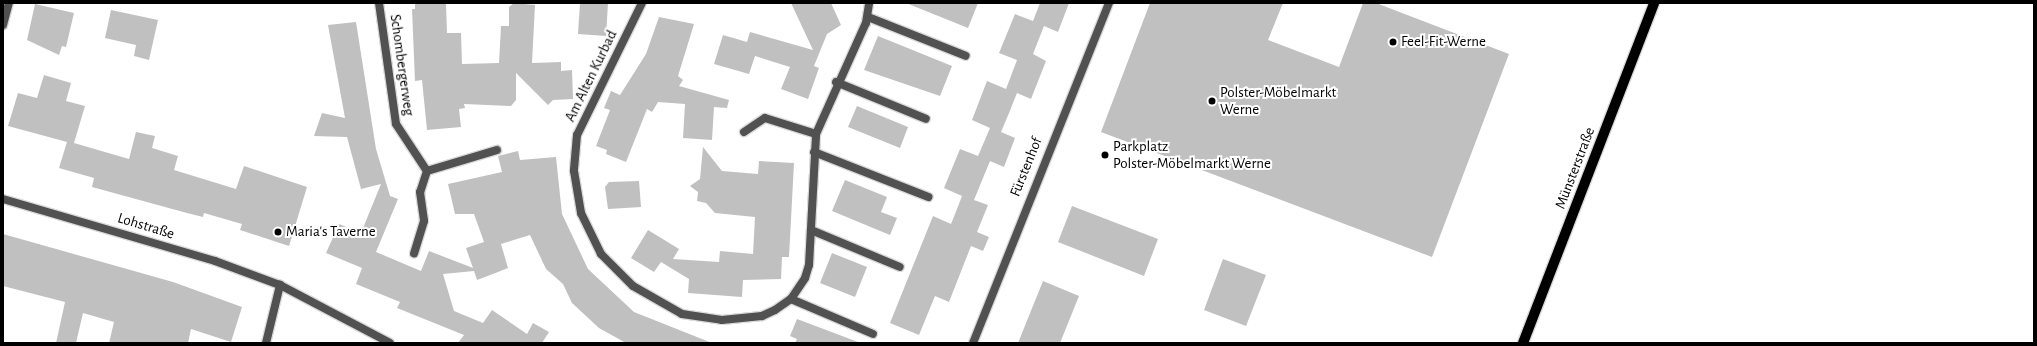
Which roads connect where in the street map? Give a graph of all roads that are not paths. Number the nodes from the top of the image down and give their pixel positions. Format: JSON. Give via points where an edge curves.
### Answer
{"nodes":[{"id":1,"x":9,"y":3,"type":"edge"},
{"id":2,"x":379,"y":3,"type":"edge"},
{"id":3,"x":642,"y":3,"type":"edge"},
{"id":4,"x":869,"y":3,"type":"edge"},
{"id":5,"x":1109,"y":3,"type":"edge"},
{"id":6,"x":1654,"y":3,"type":"edge"},
{"id":7,"x":868,"y":17,"type":"junction"},
{"id":8,"x":3,"y":26,"type":"edge"},
{"id":9,"x":966,"y":56,"type":"dead end"},
{"id":10,"x":836,"y":82,"type":"junction"},
{"id":11,"x":926,"y":119,"type":"dead end"},
{"id":12,"x":744,"y":132,"type":"dead end"},
{"id":13,"x":816,"y":134,"type":"junction"},
{"id":14,"x":497,"y":150,"type":"dead end"},
{"id":15,"x":814,"y":152,"type":"junction"},
{"id":16,"x":427,"y":171,"type":"junction"},
{"id":17,"x":928,"y":197,"type":"dead end"},
{"id":18,"x":3,"y":199,"type":"edge"},
{"id":19,"x":810,"y":230,"type":"junction"},
{"id":20,"x":414,"y":253,"type":"dead end"},
{"id":21,"x":900,"y":267,"type":"dead end"},
{"id":22,"x":280,"y":285,"type":"junction"},
{"id":23,"x":791,"y":299,"type":"junction"},
{"id":24,"x":873,"y":334,"type":"dead end"},
{"id":25,"x":266,"y":343,"type":"edge"},
{"id":26,"x":390,"y":343,"type":"edge"},
{"id":27,"x":973,"y":343,"type":"edge"},
{"id":28,"x":1523,"y":343,"type":"edge"}],
"edges":[{"from":1,"to":8,"type":"street"},
{"from":2,"to":16,"type":"street","name":"Schombergerweg","via":[[396,124]]},
{"from":3,"to":23,"type":"street","name":"Am Alten Kurbad","via":[[577,135],[576,193],[590,235],[601,254],[633,286],[682,314],[701,319],[742,319],[762,316]]},
{"from":4,"to":7,"type":"street"},
{"from":5,"to":27,"type":"street","name":"Fürstenhof"},
{"from":6,"to":28,"type":"main road","name":"Münsterstraße"},
{"from":7,"to":9,"type":"street"},
{"from":7,"to":10,"type":"street"},
{"from":10,"to":11,"type":"street"},
{"from":10,"to":13,"type":"street"},
{"from":12,"to":13,"type":"street","via":[[765,118]]},
{"from":13,"to":15,"type":"street"},
{"from":14,"to":16,"type":"street"},
{"from":15,"to":17,"type":"street"},
{"from":15,"to":19,"type":"street"},
{"from":16,"to":20,"type":"street","via":[[420,192],[424,221]]},
{"from":18,"to":22,"type":"street","name":"Lohstraße","via":[[214,261]]},
{"from":19,"to":21,"type":"street"},
{"from":19,"to":23,"type":"street","via":[[809,265]]},
{"from":22,"to":25,"type":"street"},
{"from":22,"to":26,"type":"street","name":"Lohstraße"},
{"from":23,"to":24,"type":"street"}]}
